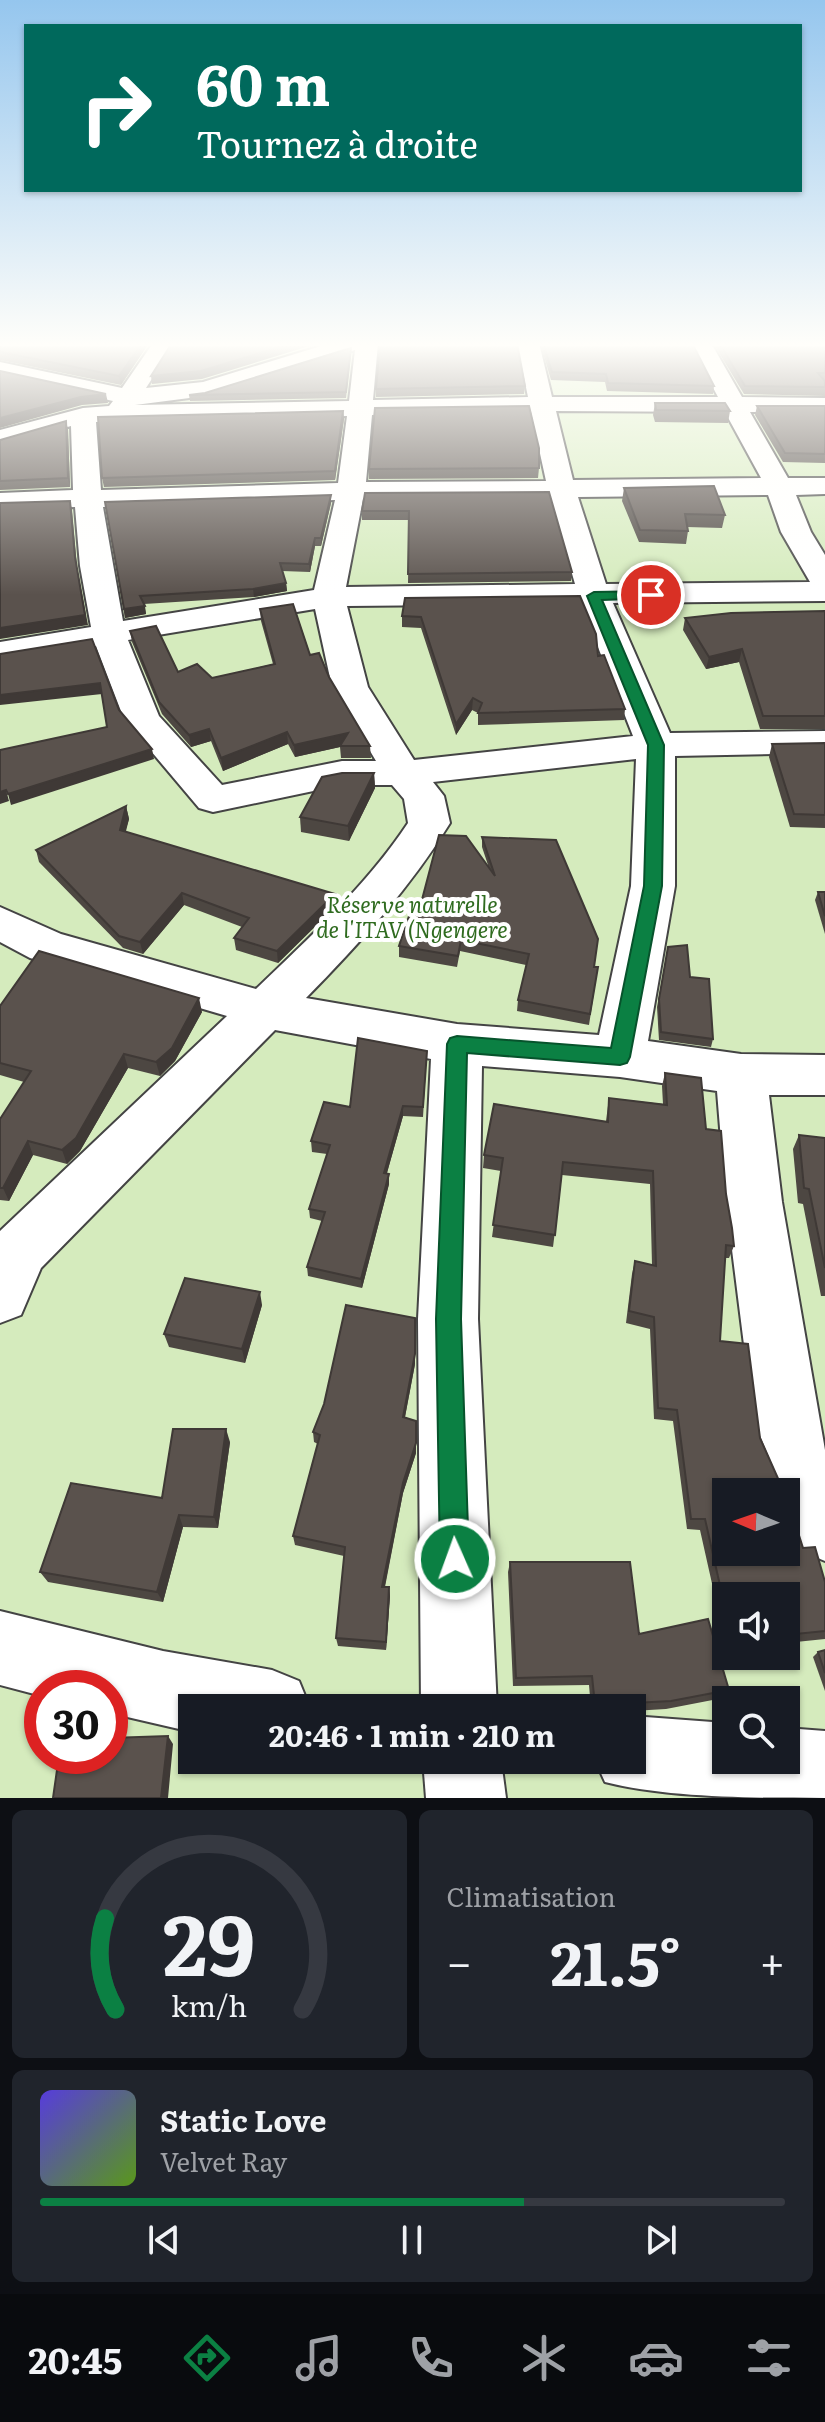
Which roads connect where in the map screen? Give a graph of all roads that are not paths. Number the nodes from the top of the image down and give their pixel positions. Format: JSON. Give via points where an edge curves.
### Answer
{"nodes":[{"id":1,"x":40,"y":427,"type":"edge"},
{"id":2,"x":84,"y":427,"type":"edge"},
{"id":3,"x":358,"y":427,"type":"edge"},
{"id":4,"x":547,"y":427,"type":"edge"},
{"id":5,"x":746,"y":427,"type":"edge"},
{"id":6,"x":0,"y":438,"type":"edge"},
{"id":7,"x":778,"y":485,"type":"junction"},
{"id":8,"x":825,"y":486,"type":"edge"},
{"id":9,"x":561,"y":488,"type":"junction"},
{"id":10,"x":351,"y":491,"type":"junction"},
{"id":11,"x":87,"y":499,"type":"junction"},
{"id":12,"x":0,"y":501,"type":"edge"},
{"id":13,"x":825,"y":581,"type":"edge"},
{"id":14,"x":825,"y":591,"type":"edge"},
{"id":15,"x":594,"y":596,"type":"junction"},
{"id":16,"x":328,"y":597,"type":"junction"},
{"id":17,"x":110,"y":635,"type":"junction"},
{"id":18,"x":0,"y":652,"type":"edge"},
{"id":19,"x":825,"y":742,"type":"edge"},
{"id":20,"x":656,"y":745,"type":"junction"},
{"id":21,"x":403,"y":773,"type":"junction"},
{"id":22,"x":0,"y":923,"type":"edge"},
{"id":23,"x":267,"y":1010,"type":"junction"},
{"id":24,"x":457,"y":1044,"type":"junction"},
{"id":25,"x":620,"y":1057,"type":"junction"},
{"id":26,"x":741,"y":1074,"type":"junction"},
{"id":27,"x":825,"y":1075,"type":"edge"},
{"id":28,"x":0,"y":1295,"type":"edge"},
{"id":29,"x":825,"y":1527,"type":"edge"},
{"id":30,"x":0,"y":1648,"type":"edge"},
{"id":31,"x":192,"y":1694,"type":"edge"},
{"id":32,"x":459,"y":1694,"type":"edge"},
{"id":33,"x":646,"y":1756,"type":"edge"},
{"id":34,"x":825,"y":1770,"type":"edge"},
{"id":35,"x":463,"y":1774,"type":"edge"},
{"id":36,"x":466,"y":1798,"type":"edge"}],
"edges":[{"from":1,"to":6,"type":"street"},
{"from":2,"to":11,"type":"street"},
{"from":3,"to":10,"type":"street"},
{"from":4,"to":9,"type":"street"},
{"from":5,"to":7,"type":"street"},
{"from":7,"to":8,"type":"street"},
{"from":7,"to":9,"type":"street"},
{"from":7,"to":13,"type":"street","via":[[796,532]]},
{"from":9,"to":10,"type":"street"},
{"from":9,"to":15,"type":"street"},
{"from":10,"to":11,"type":"street"},
{"from":10,"to":16,"type":"street"},
{"from":11,"to":12,"type":"street"},
{"from":11,"to":17,"type":"street"},
{"from":14,"to":15,"type":"street"},
{"from":15,"to":16,"type":"street"},
{"from":15,"to":20,"type":"street"},
{"from":16,"to":17,"type":"street"},
{"from":16,"to":21,"type":"street","via":[[350,687]]},
{"from":17,"to":18,"type":"street"},
{"from":17,"to":21,"type":"street","via":[[138,713],[213,799],[342,773]]},
{"from":19,"to":20,"type":"street"},
{"from":20,"to":21,"type":"street"},
{"from":20,"to":25,"type":"street","via":[[653,886]]},
{"from":21,"to":23,"type":"street","via":[[424,796],[429,823],[408,856],[342,933]]},
{"from":22,"to":23,"type":"street","via":[[46,946]]},
{"from":23,"to":24,"type":"street"},
{"from":23,"to":28,"type":"street","via":[[19,1251]]},
{"from":24,"to":25,"type":"street"},
{"from":24,"to":32,"type":"street","via":[[448,1319]]},
{"from":25,"to":26,"type":"street"},
{"from":26,"to":27,"type":"street"},
{"from":26,"to":29,"type":"street","via":[[790,1448]]},
{"from":30,"to":31,"type":"street"},
{"from":33,"to":34,"type":"street"},
{"from":35,"to":36,"type":"street"}]}
